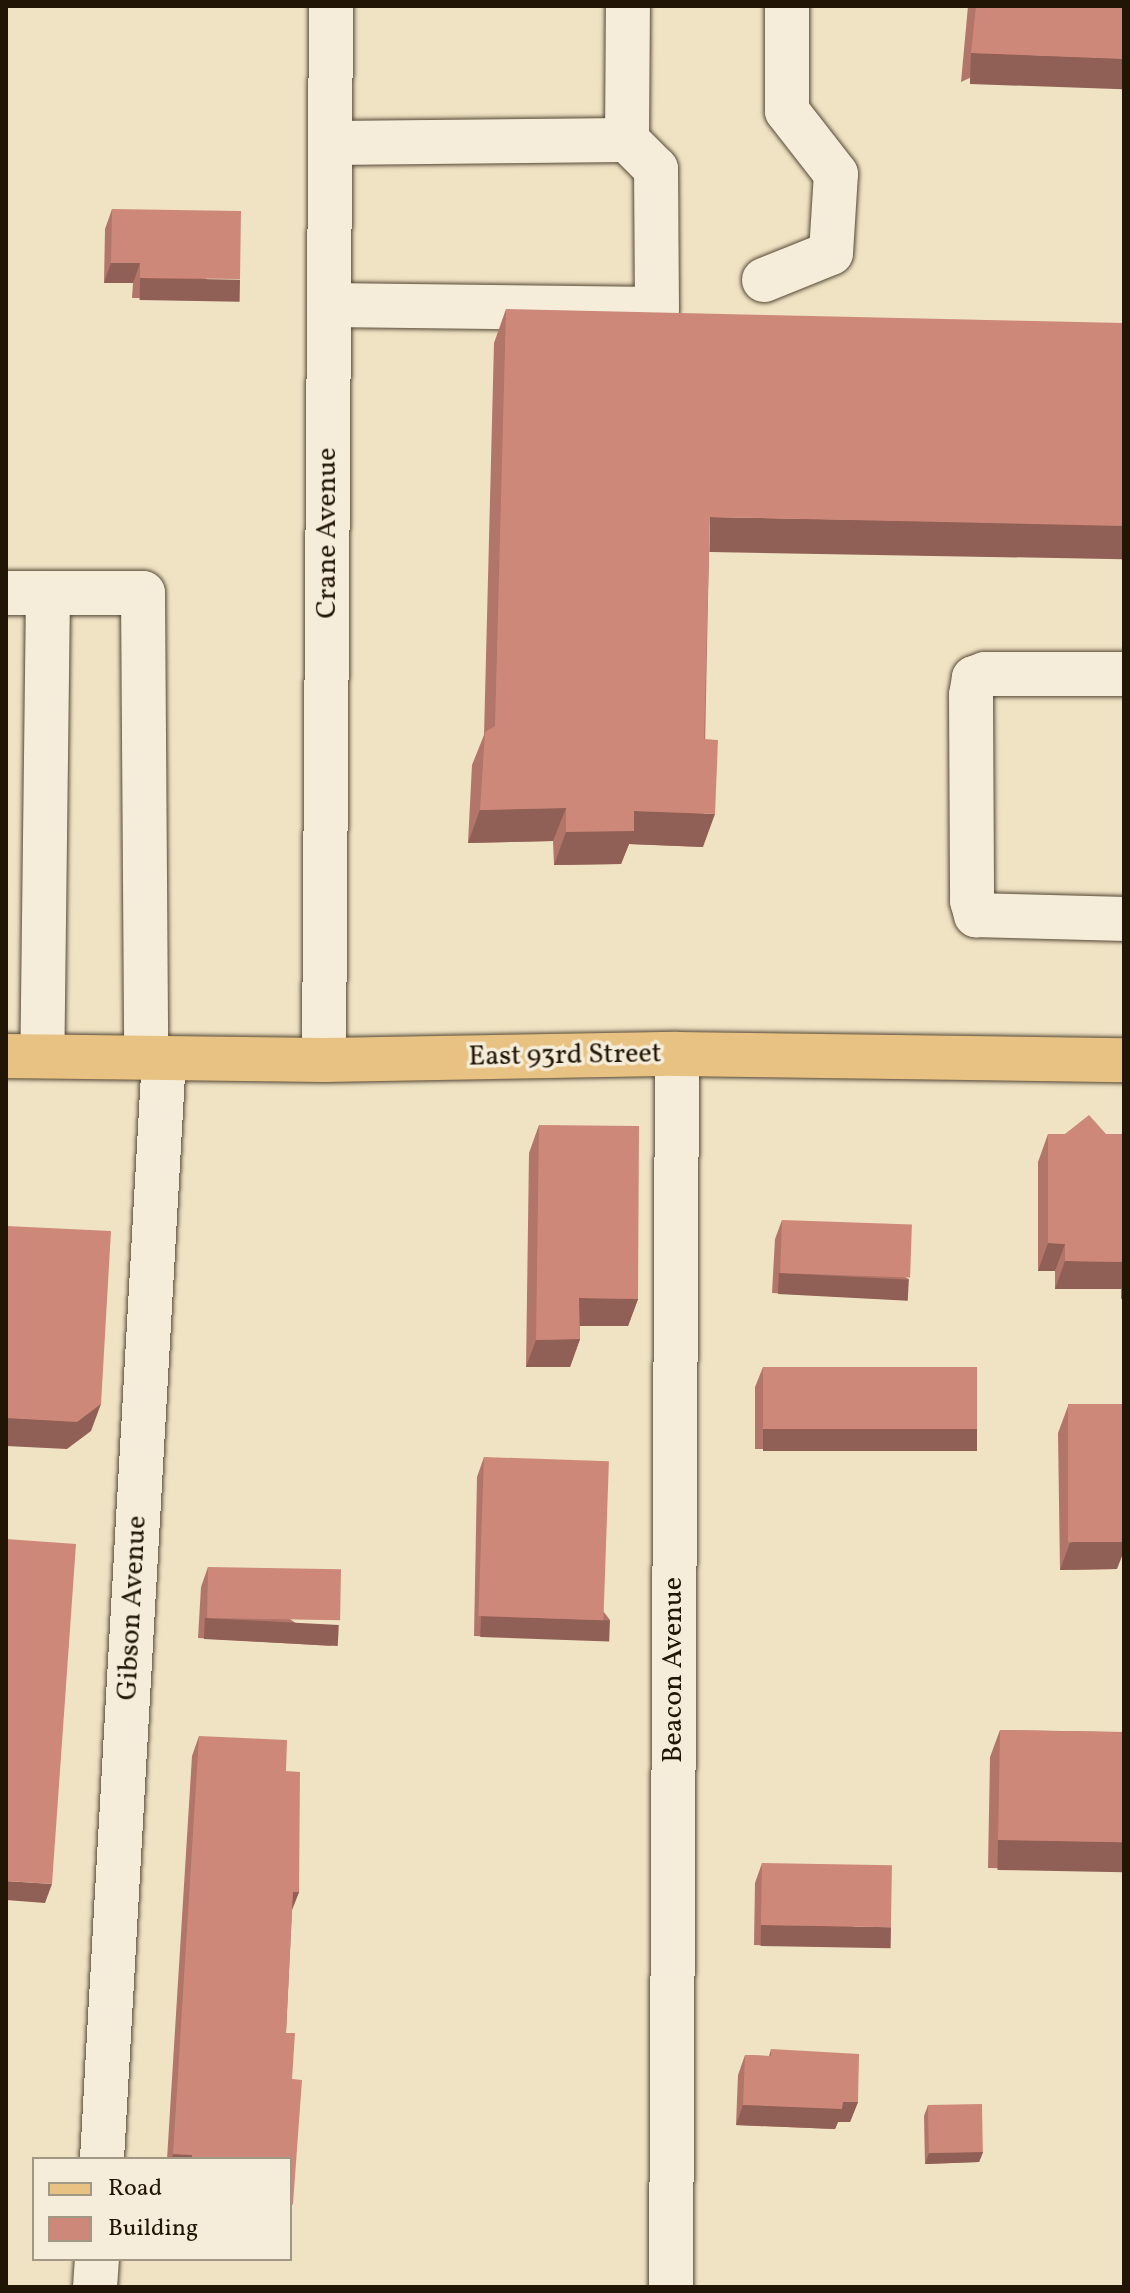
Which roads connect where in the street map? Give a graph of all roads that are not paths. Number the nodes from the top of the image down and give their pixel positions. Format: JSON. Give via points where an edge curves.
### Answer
{"nodes":[{"id":1,"x":331,"y":6,"type":"edge"},
{"id":2,"x":628,"y":6,"type":"edge"},
{"id":3,"x":787,"y":6,"type":"edge"},
{"id":4,"x":627,"y":140,"type":"junction"},
{"id":5,"x":330,"y":143,"type":"junction"},
{"id":6,"x":764,"y":280,"type":"dead end"},
{"id":7,"x":329,"y":305,"type":"junction"},
{"id":8,"x":27,"y":593,"type":"edge"},
{"id":9,"x":1124,"y":674,"type":"edge"},
{"id":10,"x":1124,"y":919,"type":"edge"},
{"id":11,"x":677,"y":1054,"type":"junction"},
{"id":12,"x":24,"y":1056,"type":"edge"},
{"id":13,"x":155,"y":1058,"type":"junction"},
{"id":14,"x":324,"y":1060,"type":"junction"},
{"id":15,"x":1124,"y":1060,"type":"edge"},
{"id":16,"x":102,"y":2157,"type":"edge"},
{"id":17,"x":97,"y":2261,"type":"edge"},
{"id":18,"x":95,"y":2287,"type":"edge"},
{"id":19,"x":671,"y":2287,"type":"edge"}],
"edges":[{"from":1,"to":5,"type":"street","name":"Crane Avenue"},
{"from":2,"to":4,"type":"street"},
{"from":3,"to":6,"type":"street","via":[[787,111],[836,174],[831,253]]},
{"from":4,"to":5,"type":"street"},
{"from":4,"to":7,"type":"street","via":[[656,169],[657,309]]},
{"from":5,"to":7,"type":"street","name":"Crane Avenue"},
{"from":7,"to":14,"type":"street","name":"Crane Avenue"},
{"from":8,"to":12,"type":"street"},
{"from":8,"to":13,"type":"street","name":"Gibson Avenue","via":[[143,593]]},
{"from":9,"to":10,"type":"street","via":[[985,674],[974,678],[971,695],[976,915]]},
{"from":11,"to":14,"type":"main road","name":"East 93rd Street"},
{"from":11,"to":15,"type":"main road","name":"East 93rd Street"},
{"from":11,"to":19,"type":"street","name":"Beacon Avenue"},
{"from":12,"to":13,"type":"main road","name":"East 93rd Street"},
{"from":13,"to":14,"type":"main road","name":"East 93rd Street"},
{"from":13,"to":16,"type":"street","name":"Gibson Avenue"},
{"from":17,"to":18,"type":"street"}]}
